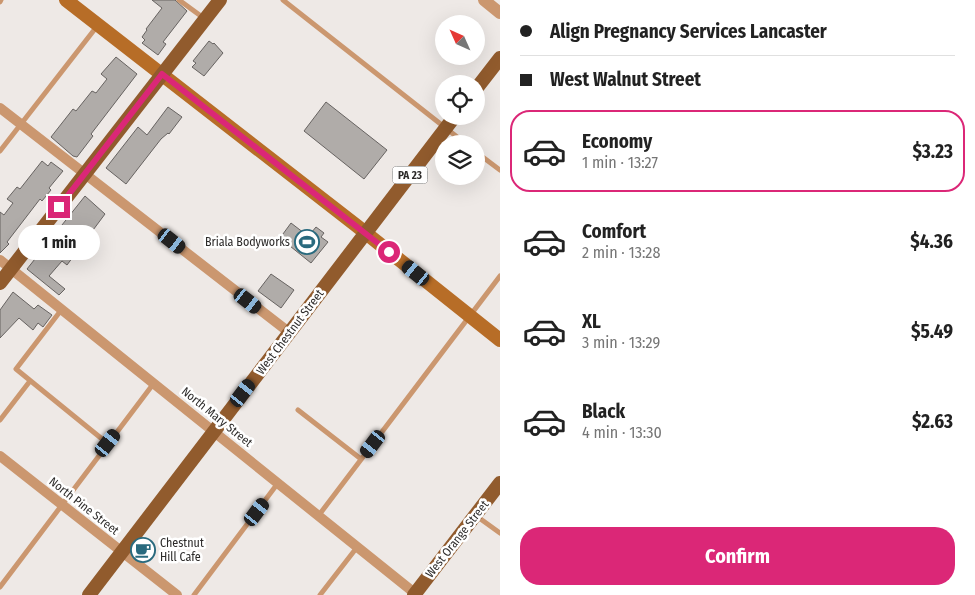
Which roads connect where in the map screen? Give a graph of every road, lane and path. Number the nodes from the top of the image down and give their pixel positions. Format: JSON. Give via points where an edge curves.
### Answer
{"nodes":[{"id":1,"x":66,"y":0,"type":"edge"},
{"id":2,"x":179,"y":0,"type":"edge"},
{"id":3,"x":220,"y":0,"type":"edge"},
{"id":4,"x":283,"y":0,"type":"edge"},
{"id":5,"x":484,"y":0,"type":"edge"},
{"id":6,"x":500,"y":13,"type":"edge"},
{"id":7,"x":205,"y":19,"type":"junction"},
{"id":8,"x":98,"y":25,"type":"junction"},
{"id":9,"x":500,"y":58,"type":"edge"},
{"id":10,"x":162,"y":74,"type":"junction"},
{"id":11,"x":485,"y":77,"type":"edge"},
{"id":12,"x":0,"y":108,"type":"edge"},
{"id":13,"x":20,"y":124,"type":"junction"},
{"id":14,"x":448,"y":125,"type":"edge"},
{"id":15,"x":446,"y":128,"type":"junction"},
{"id":16,"x":455,"y":135,"type":"edge"},
{"id":17,"x":0,"y":151,"type":"edge"},
{"id":18,"x":485,"y":159,"type":"edge"},
{"id":19,"x":500,"y":170,"type":"edge"},
{"id":20,"x":85,"y":174,"type":"junction"},
{"id":21,"x":366,"y":233,"type":"junction"},
{"id":22,"x":6,"y":264,"type":"edge"},
{"id":23,"x":500,"y":276,"type":"edge"},
{"id":24,"x":0,"y":283,"type":"edge"},
{"id":25,"x":62,"y":310,"type":"junction"},
{"id":26,"x":470,"y":316,"type":"junction"},
{"id":27,"x":290,"y":333,"type":"junction"},
{"id":28,"x":500,"y":340,"type":"edge"},
{"id":29,"x":30,"y":381,"type":"junction"},
{"id":30,"x":154,"y":383,"type":"junction"},
{"id":31,"x":298,"y":410,"type":"dead end"},
{"id":32,"x":0,"y":420,"type":"edge"},
{"id":33,"x":214,"y":431,"type":"junction"},
{"id":34,"x":108,"y":443,"type":"junction"},
{"id":35,"x":0,"y":456,"type":"edge"},
{"id":36,"x":361,"y":459,"type":"junction"},
{"id":37,"x":279,"y":483,"type":"junction"},
{"id":38,"x":500,"y":483,"type":"edge"},
{"id":39,"x":63,"y":505,"type":"junction"},
{"id":40,"x":319,"y":515,"type":"junction"},
{"id":41,"x":475,"y":515,"type":"junction"},
{"id":42,"x":500,"y":533,"type":"edge"},
{"id":43,"x":358,"y":546,"type":"junction"},
{"id":44,"x":122,"y":552,"type":"junction"},
{"id":45,"x":0,"y":587,"type":"edge"},
{"id":46,"x":415,"y":594,"type":"edge"},
{"id":47,"x":89,"y":595,"type":"edge"},
{"id":48,"x":177,"y":595,"type":"edge"},
{"id":49,"x":194,"y":595,"type":"edge"},
{"id":50,"x":320,"y":595,"type":"edge"}],
"edges":[{"from":1,"to":8,"type":"main road"},
{"from":2,"to":7,"type":"lane"},
{"from":3,"to":7,"type":"main road"},
{"from":4,"to":15,"type":"lane"},
{"from":5,"to":6,"type":"street"},
{"from":7,"to":10,"type":"main road"},
{"from":8,"to":10,"type":"main road"},
{"from":8,"to":13,"type":"lane"},
{"from":9,"to":11,"type":"main road"},
{"from":10,"to":20,"type":"main road"},
{"from":10,"to":21,"type":"main road"},
{"from":12,"to":13,"type":"street"},
{"from":13,"to":17,"type":"lane"},
{"from":13,"to":20,"type":"street"},
{"from":14,"to":15,"type":"main road","name":"West Chestnut Street","number":"PA 23"},
{"from":15,"to":16,"type":"lane"},
{"from":15,"to":21,"type":"main road","name":"West Chestnut Street","number":"PA 23"},
{"from":18,"to":19,"type":"lane"},
{"from":20,"to":22,"type":"main road"},
{"from":20,"to":27,"type":"street"},
{"from":21,"to":26,"type":"main road"},
{"from":21,"to":27,"type":"main road","name":"West Chestnut Street","number":"PA 23"},
{"from":22,"to":24,"type":"main road"},
{"from":22,"to":25,"type":"street","name":"North Mary Street"},
{"from":23,"to":26,"type":"lane"},
{"from":25,"to":29,"type":"lane","via":[[16,369]]},
{"from":25,"to":30,"type":"street","name":"North Mary Street"},
{"from":26,"to":28,"type":"main road"},
{"from":26,"to":36,"type":"lane"},
{"from":27,"to":33,"type":"main road","name":"West Chestnut Street","number":"PA 23"},
{"from":29,"to":32,"type":"lane"},
{"from":29,"to":34,"type":"lane"},
{"from":30,"to":33,"type":"street","name":"North Mary Street"},
{"from":30,"to":34,"type":"lane"},
{"from":31,"to":36,"type":"lane"},
{"from":33,"to":37,"type":"street","name":"North Mary Street"},
{"from":33,"to":44,"type":"main road","name":"West Chestnut Street","number":"PA 23"},
{"from":34,"to":39,"type":"lane"},
{"from":35,"to":39,"type":"street","name":"North Pine Street"},
{"from":36,"to":40,"type":"lane"},
{"from":37,"to":40,"type":"street","name":"North Mary Street"},
{"from":37,"to":49,"type":"lane"},
{"from":38,"to":41,"type":"main road","name":"West Orange Street"},
{"from":39,"to":44,"type":"street","name":"North Pine Street"},
{"from":39,"to":45,"type":"lane"},
{"from":40,"to":43,"type":"street","name":"North Mary Street"},
{"from":41,"to":42,"type":"lane"},
{"from":41,"to":46,"type":"main road","name":"West Orange Street"},
{"from":43,"to":46,"type":"street","name":"North Mary Street"},
{"from":43,"to":50,"type":"lane"},
{"from":44,"to":47,"type":"main road","name":"West Chestnut Street","number":"PA 23"},
{"from":44,"to":48,"type":"street","name":"North Pine Street"}]}
